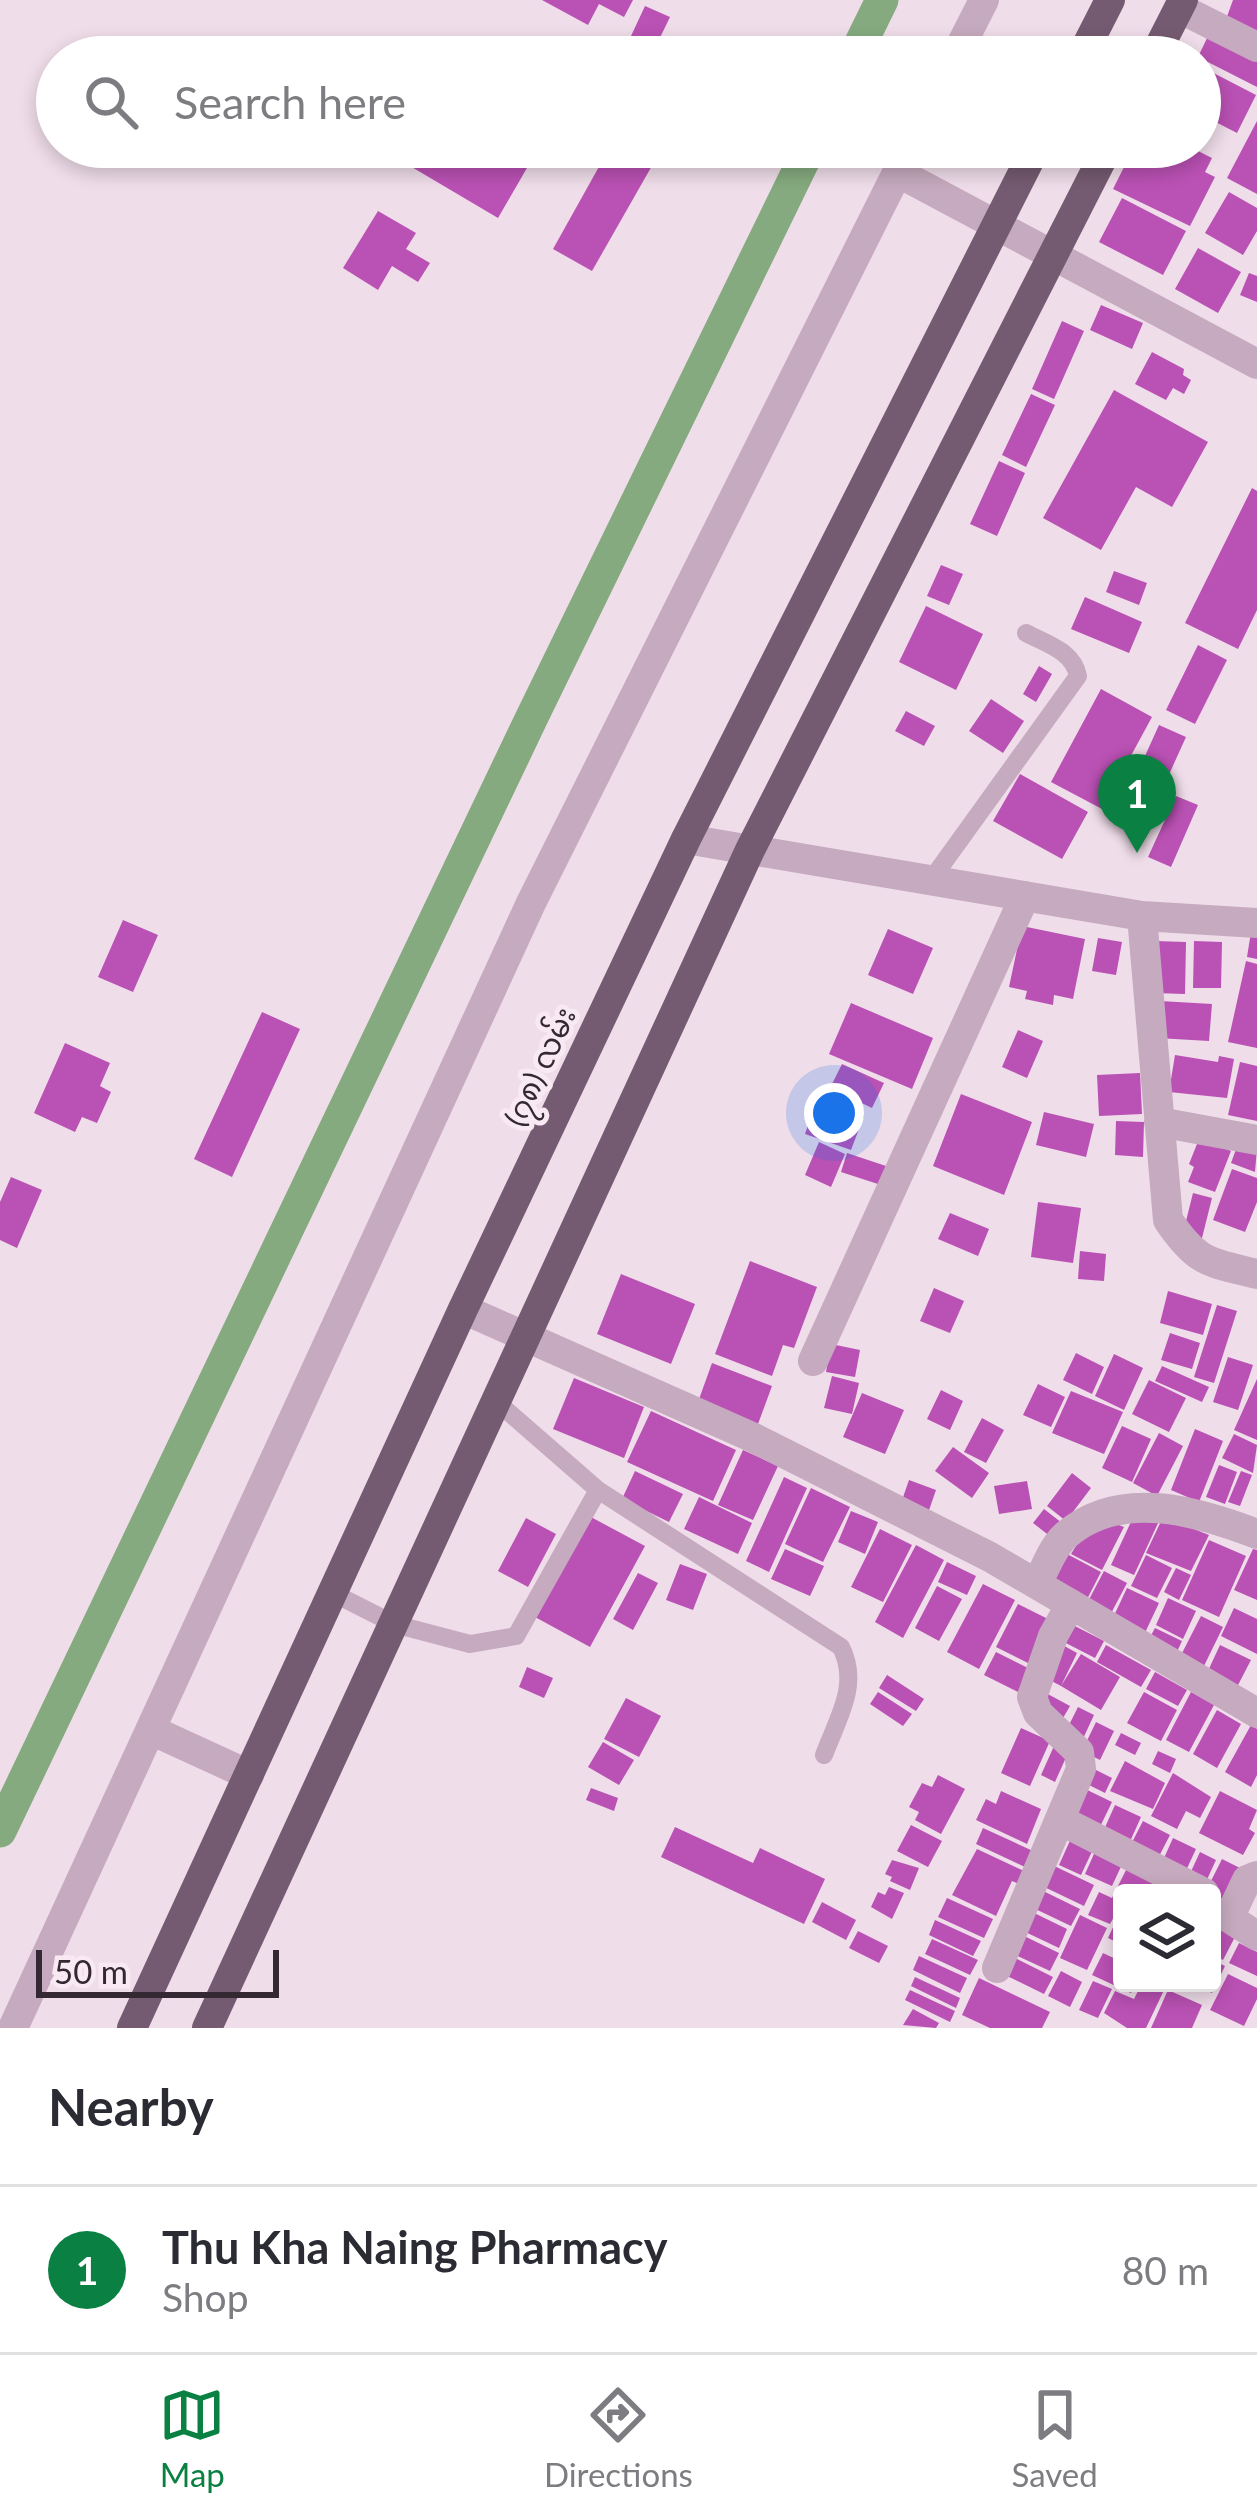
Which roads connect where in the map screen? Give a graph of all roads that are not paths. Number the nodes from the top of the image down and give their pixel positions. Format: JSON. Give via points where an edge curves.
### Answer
{"nodes":[{"id":1,"x":984,"y":0,"type":"edge"},
{"id":2,"x":1110,"y":0,"type":"edge"},
{"id":3,"x":1181,"y":4,"type":"edge"},
{"id":4,"x":966,"y":36,"type":"edge"},
{"id":5,"x":1092,"y":36,"type":"edge"},
{"id":6,"x":1165,"y":36,"type":"edge"},
{"id":7,"x":1257,"y":47,"type":"edge"},
{"id":8,"x":899,"y":168,"type":"edge"},
{"id":9,"x":914,"y":168,"type":"edge"},
{"id":10,"x":1026,"y":168,"type":"edge"},
{"id":11,"x":1097,"y":168,"type":"edge"},
{"id":12,"x":996,"y":227,"type":"junction"},
{"id":13,"x":1052,"y":256,"type":"junction"},
{"id":14,"x":1257,"y":364,"type":"edge"},
{"id":15,"x":1027,"y":633,"type":"dead end"},
{"id":16,"x":686,"y":839,"type":"junction"},
{"id":17,"x":750,"y":850,"type":"junction"},
{"id":18,"x":931,"y":880,"type":"junction"},
{"id":19,"x":1025,"y":896,"type":"junction"},
{"id":20,"x":1142,"y":916,"type":"junction"},
{"id":21,"x":1257,"y":923,"type":"edge"},
{"id":22,"x":1159,"y":1121,"type":"junction"},
{"id":23,"x":1257,"y":1140,"type":"edge"},
{"id":24,"x":1257,"y":1274,"type":"edge"},
{"id":25,"x":464,"y":1309,"type":"junction"},
{"id":26,"x":526,"y":1340,"type":"junction"},
{"id":27,"x":813,"y":1361,"type":"dead end"},
{"id":28,"x":497,"y":1402,"type":"junction"},
{"id":29,"x":598,"y":1490,"type":"junction"},
{"id":30,"x":1257,"y":1534,"type":"edge"},
{"id":31,"x":1036,"y":1584,"type":"junction"},
{"id":32,"x":332,"y":1593,"type":"junction"},
{"id":33,"x":1071,"y":1604,"type":"junction"},
{"id":34,"x":394,"y":1624,"type":"junction"},
{"id":35,"x":1257,"y":1713,"type":"edge"},
{"id":36,"x":151,"y":1730,"type":"junction"},
{"id":37,"x":824,"y":1755,"type":"dead end"},
{"id":38,"x":249,"y":1774,"type":"junction"},
{"id":39,"x":1060,"y":1820,"type":"junction"},
{"id":40,"x":1257,"y":1876,"type":"edge"},
{"id":41,"x":1186,"y":1884,"type":"edge"},
{"id":42,"x":1221,"y":1896,"type":"edge"},
{"id":43,"x":1221,"y":1908,"type":"edge"},
{"id":44,"x":1257,"y":1936,"type":"edge"},
{"id":45,"x":997,"y":1968,"type":"dead end"},
{"id":46,"x":13,"y":2028,"type":"edge"},
{"id":47,"x":132,"y":2028,"type":"edge"},
{"id":48,"x":207,"y":2028,"type":"edge"}],
"edges":[{"from":1,"to":4,"type":"street"},
{"from":2,"to":5,"type":"main road"},
{"from":3,"to":6,"type":"main road"},
{"from":3,"to":7,"type":"street"},
{"from":8,"to":36,"type":"street","via":[[531,903]]},
{"from":9,"to":12,"type":"street"},
{"from":10,"to":12,"type":"main road","name":"(၇၈) လမ်း"},
{"from":11,"to":13,"type":"main road"},
{"from":12,"to":13,"type":"street"},
{"from":12,"to":16,"type":"main road","name":"(၇၈) လမ်း"},
{"from":13,"to":14,"type":"street"},
{"from":13,"to":17,"type":"main road"},
{"from":15,"to":18,"type":"lane","via":[[1063,652],[1078,676]]},
{"from":16,"to":17,"type":"street"},
{"from":16,"to":25,"type":"main road","name":"(၇၈) လမ်း"},
{"from":17,"to":18,"type":"street"},
{"from":17,"to":26,"type":"main road"},
{"from":18,"to":19,"type":"street"},
{"from":19,"to":20,"type":"street"},
{"from":19,"to":27,"type":"street"},
{"from":20,"to":21,"type":"street"},
{"from":20,"to":22,"type":"street"},
{"from":22,"to":23,"type":"street"},
{"from":22,"to":24,"type":"street","via":[[1168,1220],[1190,1252]]},
{"from":25,"to":26,"type":"street"},
{"from":25,"to":32,"type":"main road","name":"(၇၈) လမ်း"},
{"from":26,"to":28,"type":"main road"},
{"from":26,"to":31,"type":"street","via":[[754,1438]]},
{"from":28,"to":29,"type":"lane"},
{"from":28,"to":34,"type":"main road"},
{"from":29,"to":34,"type":"lane","via":[[516,1636],[470,1644]]},
{"from":29,"to":37,"type":"lane","via":[[841,1647],[852,1668]]},
{"from":30,"to":31,"type":"street","via":[[1148,1506],[1100,1512],[1062,1538]]},
{"from":31,"to":33,"type":"street"},
{"from":32,"to":34,"type":"lane"},
{"from":32,"to":38,"type":"main road","name":"(၇၈) လမ်း"},
{"from":33,"to":35,"type":"street"},
{"from":33,"to":39,"type":"street","via":[[1032,1697],[1079,1752],[1081,1769]]},
{"from":34,"to":48,"type":"main road"},
{"from":36,"to":38,"type":"street"},
{"from":36,"to":46,"type":"street"},
{"from":38,"to":47,"type":"main road","name":"(၇၈) လမ်း"},
{"from":39,"to":41,"type":"street"},
{"from":39,"to":45,"type":"street"},
{"from":40,"to":42,"type":"street"},
{"from":43,"to":44,"type":"street","via":[[1229,1922]]}]}
